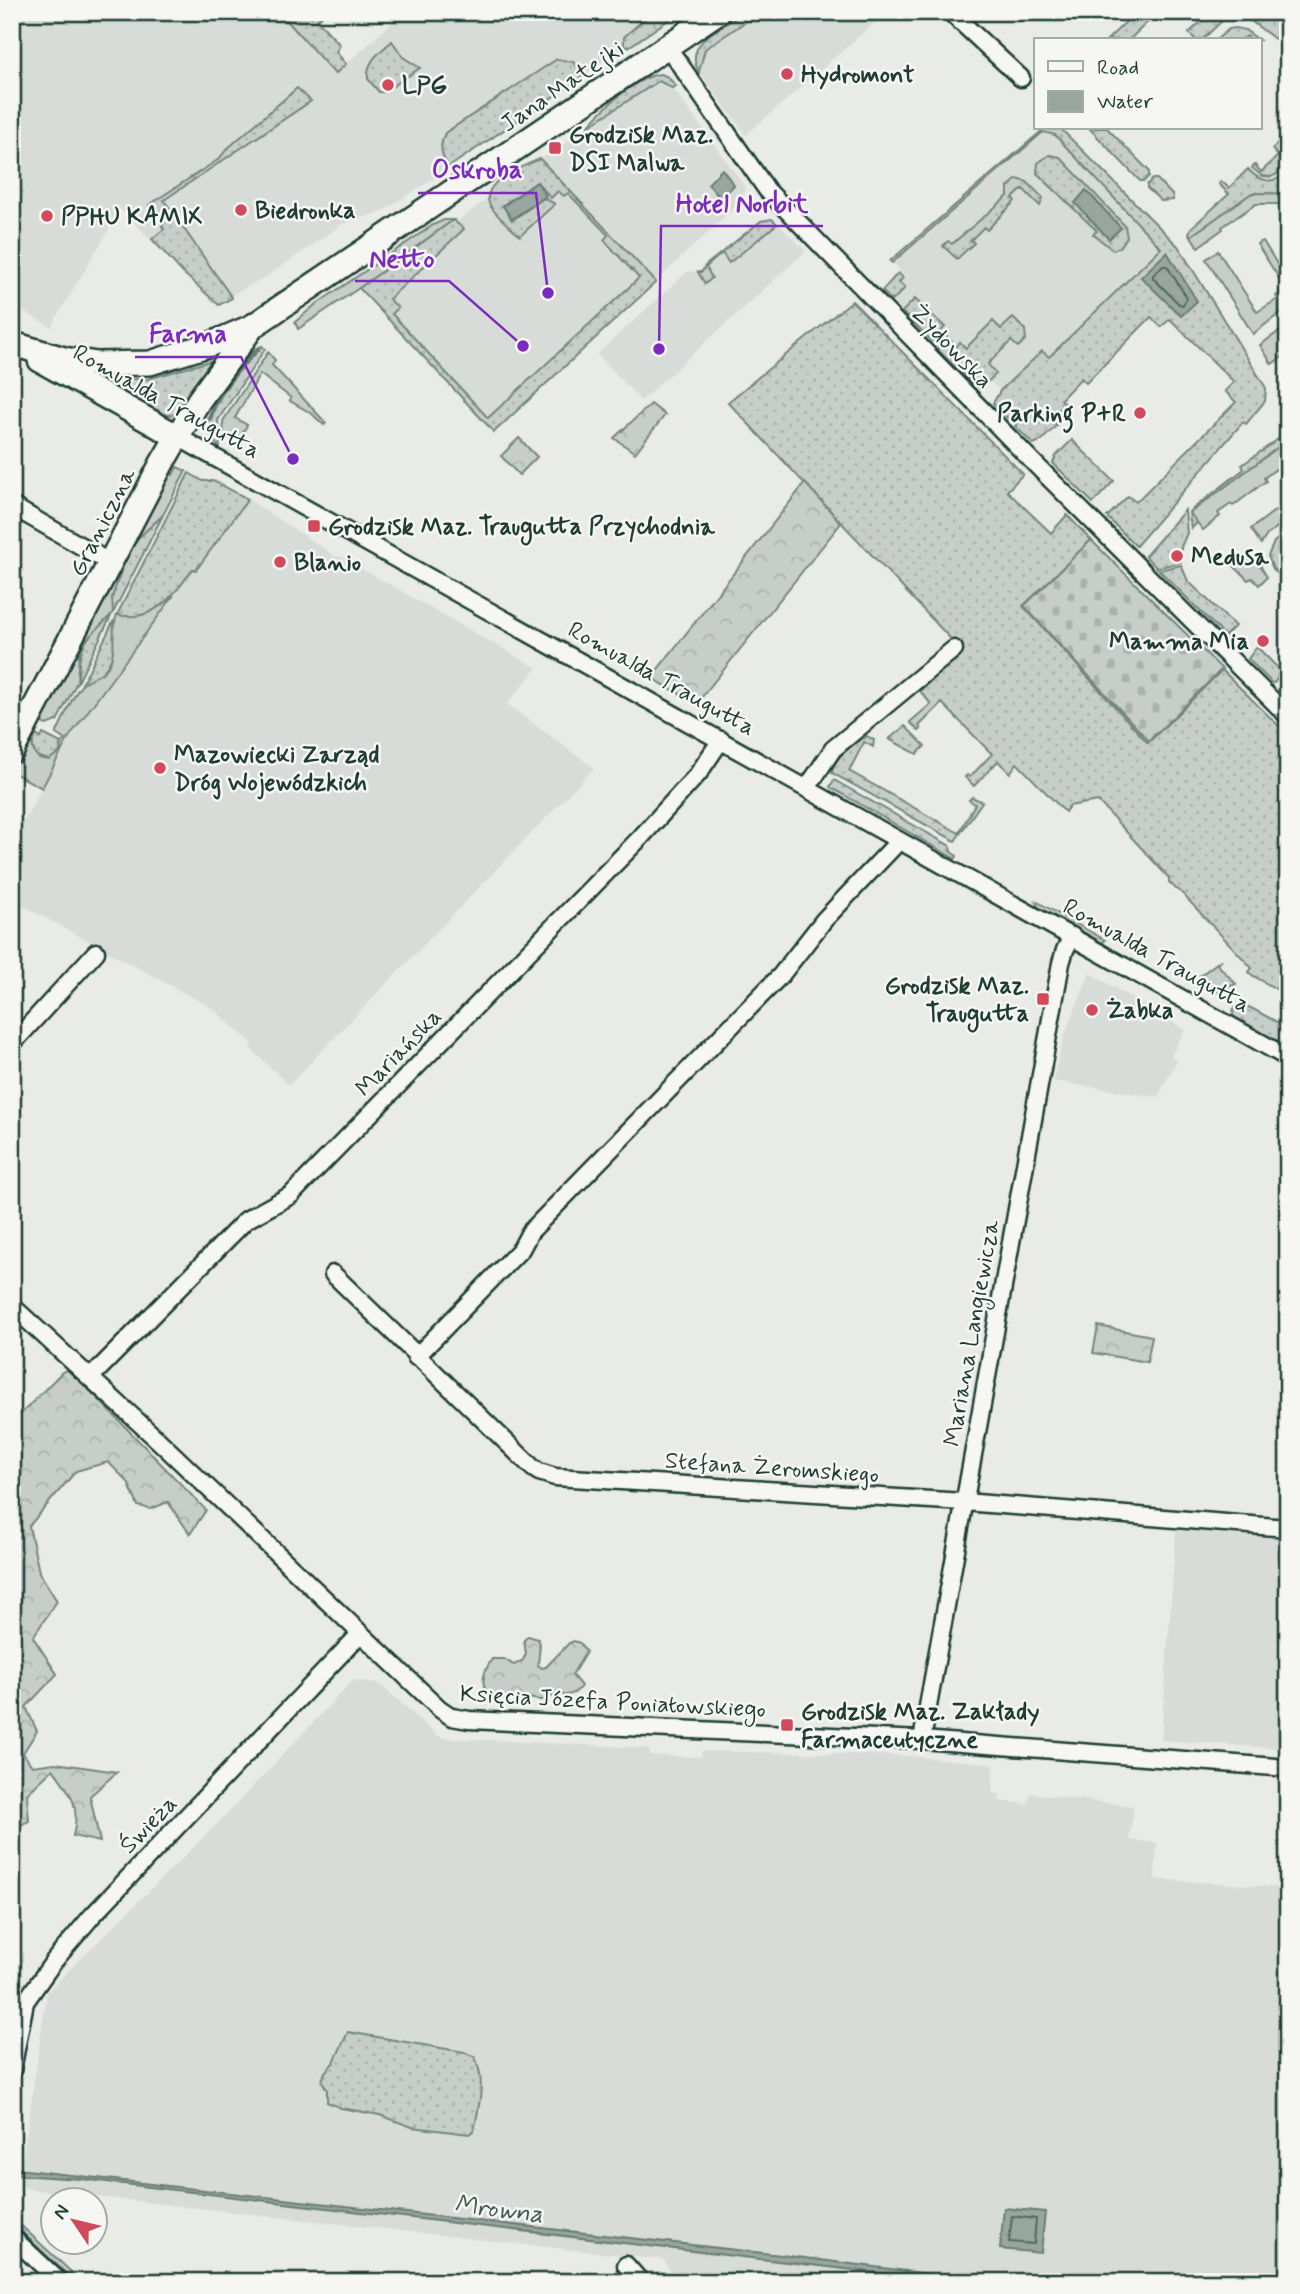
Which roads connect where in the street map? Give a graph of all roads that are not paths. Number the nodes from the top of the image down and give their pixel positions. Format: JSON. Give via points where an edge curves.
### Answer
{"nodes":[{"id":1,"x":718,"y":12,"type":"edge"},
{"id":2,"x":950,"y":12,"type":"edge"},
{"id":3,"x":667,"y":46,"type":"junction"},
{"id":4,"x":1021,"y":78,"type":"dead end"},
{"id":5,"x":253,"y":326,"type":"junction"},
{"id":6,"x":16,"y":344,"type":"edge"},
{"id":7,"x":178,"y":437,"type":"junction"},
{"id":8,"x":12,"y":506,"type":"edge"},
{"id":9,"x":109,"y":566,"type":"junction"},
{"id":10,"x":954,"y":649,"type":"dead end"},
{"id":11,"x":1288,"y":716,"type":"edge"},
{"id":12,"x":721,"y":740,"type":"junction"},
{"id":13,"x":12,"y":751,"type":"edge"},
{"id":14,"x":807,"y":788,"type":"junction"},
{"id":15,"x":900,"y":841,"type":"junction"},
{"id":16,"x":1072,"y":936,"type":"junction"},
{"id":17,"x":96,"y":952,"type":"dead end"},
{"id":18,"x":12,"y":1044,"type":"edge"},
{"id":19,"x":1288,"y":1058,"type":"edge"},
{"id":20,"x":332,"y":1274,"type":"dead end"},
{"id":21,"x":12,"y":1306,"type":"edge"},
{"id":22,"x":416,"y":1357,"type":"junction"},
{"id":23,"x":91,"y":1377,"type":"junction"},
{"id":24,"x":964,"y":1503,"type":"junction"},
{"id":25,"x":1288,"y":1528,"type":"edge"},
{"id":26,"x":360,"y":1634,"type":"junction"},
{"id":27,"x":922,"y":1740,"type":"junction"},
{"id":28,"x":1288,"y":1768,"type":"edge"},
{"id":29,"x":12,"y":2070,"type":"edge"},
{"id":30,"x":12,"y":2237,"type":"edge"},
{"id":31,"x":626,"y":2265,"type":"dead end"},
{"id":32,"x":61,"y":2282,"type":"edge"},
{"id":33,"x":641,"y":2282,"type":"edge"}],
"edges":[{"from":1,"to":3,"type":"street","name":"Jana Matejki"},
{"from":2,"to":4,"type":"street"},
{"from":3,"to":5,"type":"street","name":"Jana Matejki"},
{"from":3,"to":11,"type":"street","name":"Żydowska","via":[[767,190]]},
{"from":5,"to":6,"type":"street","name":"Jana Matejki","via":[[150,363],[97,364]]},
{"from":5,"to":7,"type":"street","name":"Graniczna"},
{"from":6,"to":7,"type":"street","name":"Romualda Traugutta"},
{"from":7,"to":9,"type":"street","name":"Graniczna"},
{"from":7,"to":12,"type":"street","name":"Romualda Traugutta"},
{"from":8,"to":9,"type":"street","via":[[100,556]]},
{"from":9,"to":13,"type":"street","name":"Graniczna"},
{"from":10,"to":14,"type":"street","via":[[833,749]]},
{"from":12,"to":14,"type":"street","name":"Romualda Traugutta"},
{"from":12,"to":23,"type":"street","name":"Mariańska","via":[[698,774],[641,836],[291,1195],[246,1220]]},
{"from":14,"to":15,"type":"street","name":"Romualda Traugutta"},
{"from":15,"to":16,"type":"street","name":"Romualda Traugutta"},
{"from":15,"to":22,"type":"street","via":[[824,920],[780,975],[530,1232],[522,1248]]},
{"from":16,"to":19,"type":"street","name":"Romualda Traugutta"},
{"from":16,"to":24,"type":"street","name":"Mariana Langiewicza","via":[[1061,963]]},
{"from":17,"to":18,"type":"street"},
{"from":20,"to":22,"type":"street","name":"Stefana Żeromskiego"},
{"from":21,"to":23,"type":"street","name":"Księcia Józefa Poniatowskiego"},
{"from":22,"to":24,"type":"street","name":"Stefana Żeromskiego","via":[[543,1474]]},
{"from":23,"to":26,"type":"street","name":"Księcia Józefa Poniatowskiego"},
{"from":24,"to":25,"type":"street","name":"Stefana Żeromskiego"},
{"from":24,"to":27,"type":"street","name":"Mariana Langiewicza"},
{"from":26,"to":27,"type":"street","name":"Księcia Józefa Poniatowskiego","via":[[440,1709],[461,1719]]},
{"from":26,"to":29,"type":"street","name":"Świeża","via":[[54,1961],[25,2002]]},
{"from":27,"to":28,"type":"street","name":"Księcia Józefa Poniatowskiego"},
{"from":30,"to":32,"type":"street"},
{"from":31,"to":33,"type":"street"}]}
